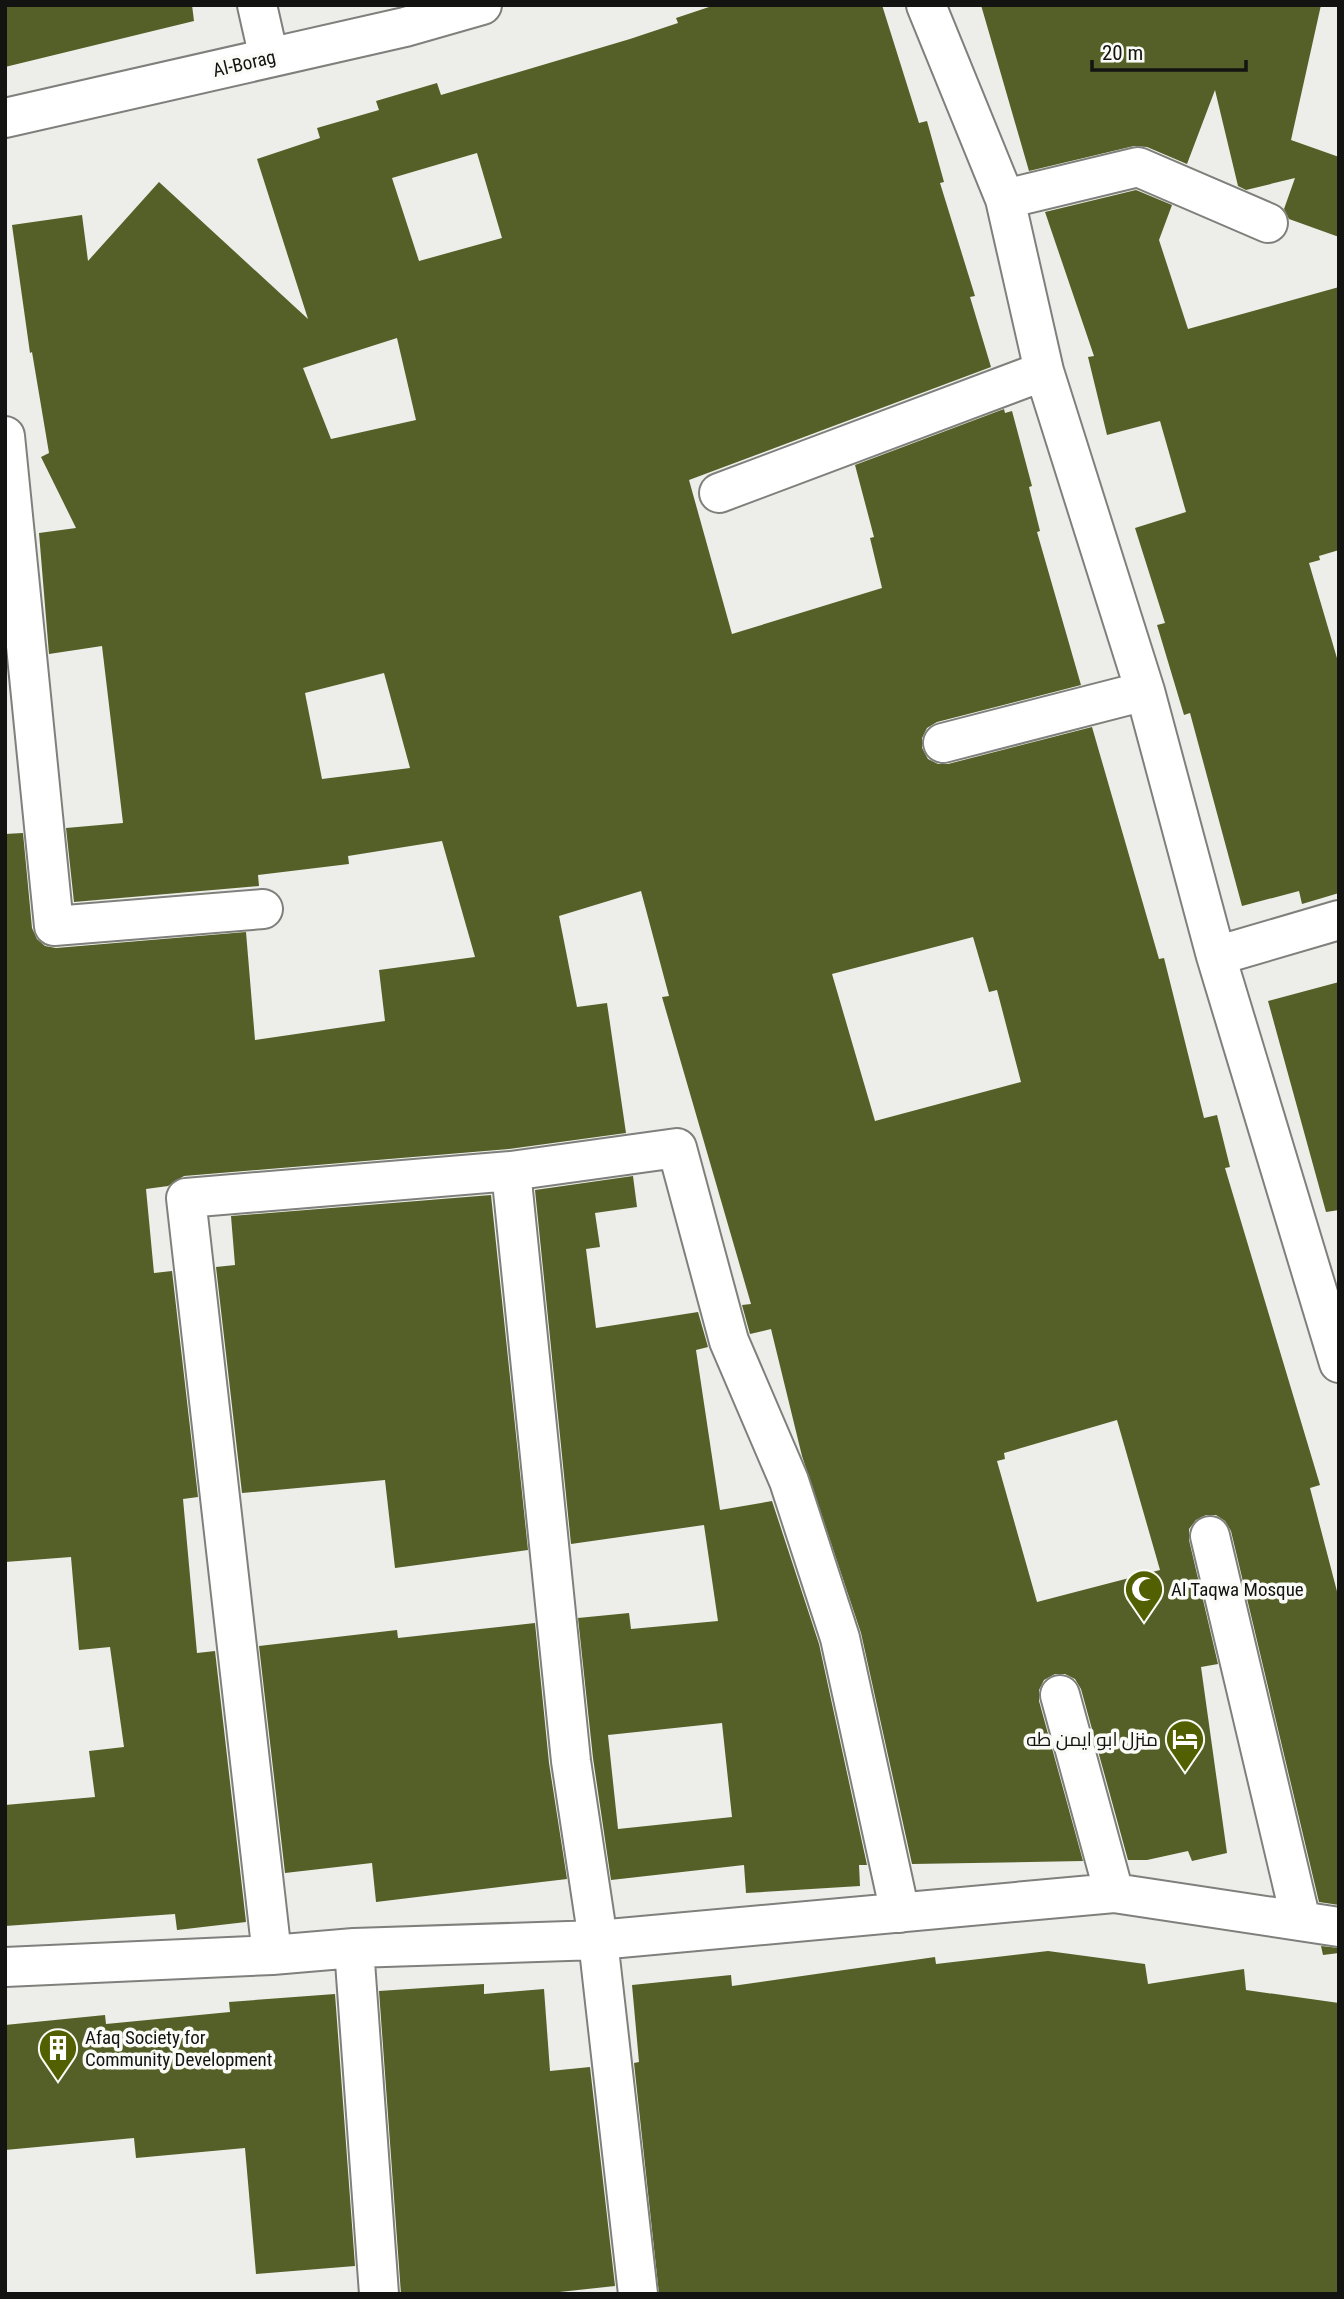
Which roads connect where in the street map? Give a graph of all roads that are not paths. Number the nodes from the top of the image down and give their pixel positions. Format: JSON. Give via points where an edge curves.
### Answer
{"nodes":[{"id":1,"x":257,"y":5,"type":"edge"},
{"id":2,"x":482,"y":5,"type":"edge"},
{"id":3,"x":926,"y":5,"type":"edge"},
{"id":4,"x":269,"y":58,"type":"junction"},
{"id":5,"x":5,"y":118,"type":"edge"},
{"id":6,"x":1005,"y":200,"type":"junction"},
{"id":7,"x":1268,"y":223,"type":"dead end"},
{"id":8,"x":1044,"y":371,"type":"junction"},
{"id":9,"x":5,"y":436,"type":"edge"},
{"id":10,"x":719,"y":493,"type":"dead end"},
{"id":11,"x":1145,"y":691,"type":"junction"},
{"id":12,"x":943,"y":743,"type":"dead end"},
{"id":13,"x":263,"y":909,"type":"dead end"},
{"id":14,"x":1339,"y":920,"type":"edge"},
{"id":15,"x":1216,"y":956,"type":"junction"},
{"id":16,"x":512,"y":1171,"type":"junction"},
{"id":17,"x":1339,"y":1363,"type":"edge"},
{"id":18,"x":1210,"y":1536,"type":"dead end"},
{"id":19,"x":1060,"y":1695,"type":"dead end"},
{"id":20,"x":1114,"y":1893,"type":"junction"},
{"id":21,"x":900,"y":1913,"type":"junction"},
{"id":22,"x":1301,"y":1921,"type":"junction"},
{"id":23,"x":1339,"y":1927,"type":"edge"},
{"id":24,"x":598,"y":1940,"type":"junction"},
{"id":25,"x":354,"y":1948,"type":"junction"},
{"id":26,"x":272,"y":1955,"type":"junction"},
{"id":27,"x":5,"y":1967,"type":"edge"},
{"id":28,"x":379,"y":2294,"type":"edge"},
{"id":29,"x":638,"y":2294,"type":"edge"}],
"edges":[{"from":1,"to":4,"type":"street"},
{"from":2,"to":4,"type":"street","name":"Al-Borag"},
{"from":3,"to":6,"type":"street"},
{"from":4,"to":5,"type":"street","name":"Al-Borag"},
{"from":6,"to":7,"type":"street","via":[[1138,167]]},
{"from":6,"to":8,"type":"street"},
{"from":8,"to":10,"type":"street"},
{"from":8,"to":11,"type":"street"},
{"from":9,"to":13,"type":"street","via":[[54,926]]},
{"from":11,"to":12,"type":"street"},
{"from":11,"to":15,"type":"street"},
{"from":14,"to":15,"type":"street"},
{"from":15,"to":17,"type":"street"},
{"from":16,"to":21,"type":"street","via":[[677,1148],[729,1341],[789,1481],[840,1637]]},
{"from":16,"to":24,"type":"street","via":[[571,1760]]},
{"from":16,"to":26,"type":"street","via":[[186,1198]]},
{"from":18,"to":22,"type":"street"},
{"from":19,"to":20,"type":"street"},
{"from":20,"to":21,"type":"street"},
{"from":20,"to":22,"type":"street"},
{"from":21,"to":24,"type":"street"},
{"from":22,"to":23,"type":"street"},
{"from":24,"to":25,"type":"street"},
{"from":24,"to":29,"type":"street"},
{"from":25,"to":26,"type":"street"},
{"from":25,"to":28,"type":"street"},
{"from":26,"to":27,"type":"street"}]}
